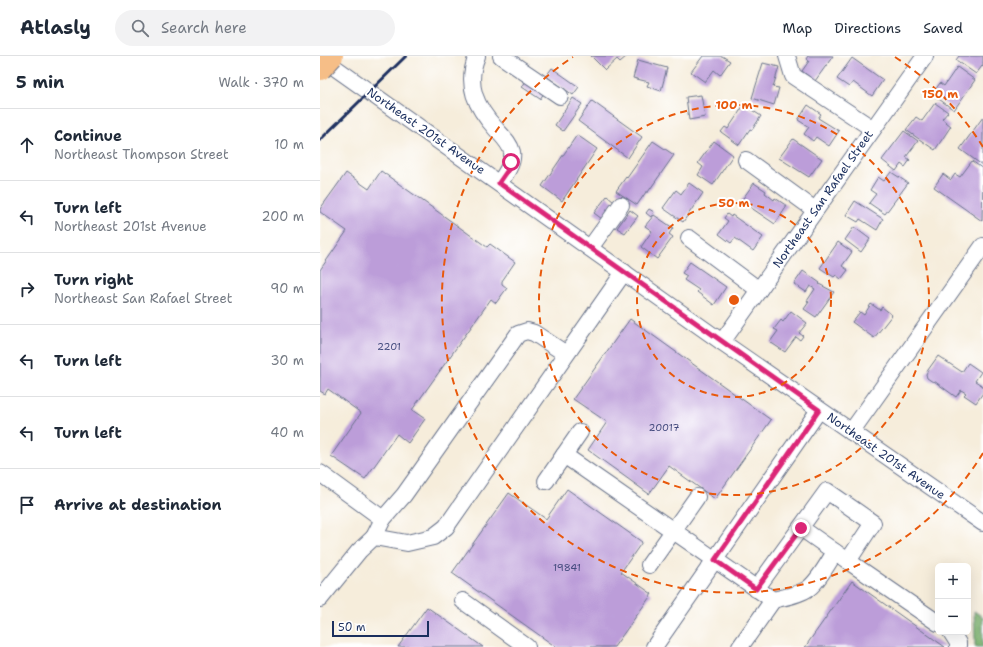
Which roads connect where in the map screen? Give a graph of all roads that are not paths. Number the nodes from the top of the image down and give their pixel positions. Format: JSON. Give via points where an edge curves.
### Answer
{"nodes":[{"id":1,"x":332,"y":56,"type":"edge"},
{"id":2,"x":477,"y":56,"type":"edge"},
{"id":3,"x":501,"y":56,"type":"edge"},
{"id":4,"x":787,"y":56,"type":"edge"},
{"id":5,"x":925,"y":56,"type":"edge"},
{"id":6,"x":320,"y":57,"type":"edge"},
{"id":7,"x":320,"y":69,"type":"edge"},
{"id":8,"x":560,"y":96,"type":"dead end"},
{"id":9,"x":873,"y":129,"type":"junction"},
{"id":10,"x":746,"y":160,"type":"dead end"},
{"id":11,"x":499,"y":183,"type":"junction"},
{"id":12,"x":621,"y":205,"type":"dead end"},
{"id":13,"x":816,"y":210,"type":"junction"},
{"id":14,"x":689,"y":238,"type":"dead end"},
{"id":15,"x":983,"y":246,"type":"edge"},
{"id":16,"x":590,"y":248,"type":"junction"},
{"id":17,"x":624,"y":272,"type":"junction"},
{"id":18,"x":759,"y":290,"type":"junction"},
{"id":19,"x":722,"y":342,"type":"junction"},
{"id":20,"x":566,"y":354,"type":"junction"},
{"id":21,"x":819,"y":410,"type":"junction"},
{"id":22,"x":580,"y":432,"type":"dead end"},
{"id":23,"x":850,"y":432,"type":"junction"},
{"id":24,"x":564,"y":455,"type":"junction"},
{"id":25,"x":320,"y":473,"type":"edge"},
{"id":26,"x":546,"y":481,"type":"dead end"},
{"id":27,"x":697,"y":497,"type":"dead end"},
{"id":28,"x":382,"y":519,"type":"junction"},
{"id":29,"x":983,"y":523,"type":"edge"},
{"id":30,"x":801,"y":528,"type":"junction"},
{"id":31,"x":673,"y":531,"type":"junction"},
{"id":32,"x":374,"y":536,"type":"junction"},
{"id":33,"x":841,"y":557,"type":"junction"},
{"id":34,"x":715,"y":560,"type":"junction"},
{"id":35,"x":649,"y":565,"type":"dead end"},
{"id":36,"x":756,"y":589,"type":"junction"},
{"id":37,"x":320,"y":599,"type":"edge"},
{"id":38,"x":773,"y":600,"type":"junction"},
{"id":39,"x":463,"y":601,"type":"dead end"},
{"id":40,"x":935,"y":621,"type":"edge"},
{"id":41,"x":953,"y":635,"type":"edge"},
{"id":42,"x":527,"y":647,"type":"edge"},
{"id":43,"x":654,"y":647,"type":"edge"},
{"id":44,"x":740,"y":647,"type":"edge"},
{"id":45,"x":958,"y":647,"type":"edge"}],
"edges":[{"from":1,"to":7,"type":"highway","bridge":true},
{"from":2,"to":11,"type":"street","via":[[473,66],[472,82],[478,106],[487,120],[508,142],[512,152],[508,170]]},
{"from":3,"to":8,"type":"street"},
{"from":4,"to":9,"type":"street","via":[[793,76]]},
{"from":5,"to":9,"type":"street","name":"Northeast San Rafael Street"},
{"from":6,"to":11,"type":"street","name":"Northeast 201st Avenue"},
{"from":9,"to":13,"type":"street","name":"Northeast San Rafael Street"},
{"from":10,"to":13,"type":"street"},
{"from":11,"to":16,"type":"street","name":"Northeast 201st Avenue"},
{"from":12,"to":16,"type":"street"},
{"from":13,"to":18,"type":"street","name":"Northeast San Rafael Street"},
{"from":14,"to":18,"type":"street"},
{"from":15,"to":23,"type":"street"},
{"from":16,"to":17,"type":"street","name":"Northeast 201st Avenue"},
{"from":17,"to":19,"type":"street","name":"Northeast 201st Avenue"},
{"from":17,"to":20,"type":"street"},
{"from":18,"to":19,"type":"street","name":"Northeast San Rafael Street"},
{"from":19,"to":21,"type":"street","name":"Northeast 201st Avenue"},
{"from":20,"to":28,"type":"street","via":[[534,333],[527,331],[518,334],[404,495]]},
{"from":20,"to":32,"type":"street","via":[[446,527],[433,537],[407,543]]},
{"from":21,"to":23,"type":"street","name":"Northeast 201st Avenue"},
{"from":21,"to":34,"type":"street"},
{"from":22,"to":24,"type":"street"},
{"from":23,"to":29,"type":"street","name":"Northeast 201st Avenue"},
{"from":24,"to":26,"type":"street"},
{"from":24,"to":31,"type":"street"},
{"from":25,"to":28,"type":"street"},
{"from":27,"to":31,"type":"street"},
{"from":28,"to":32,"type":"street"},
{"from":30,"to":33,"type":"street"},
{"from":30,"to":33,"type":"street","via":[[827,492],[873,523]]},
{"from":30,"to":36,"type":"street"},
{"from":31,"to":34,"type":"street"},
{"from":31,"to":35,"type":"street"},
{"from":32,"to":37,"type":"street"},
{"from":33,"to":38,"type":"street","via":[[809,588]]},
{"from":33,"to":40,"type":"street"},
{"from":34,"to":36,"type":"street"},
{"from":34,"to":43,"type":"street"},
{"from":36,"to":38,"type":"street"},
{"from":38,"to":44,"type":"street"},
{"from":39,"to":42,"type":"street"},
{"from":41,"to":45,"type":"street"}]}
